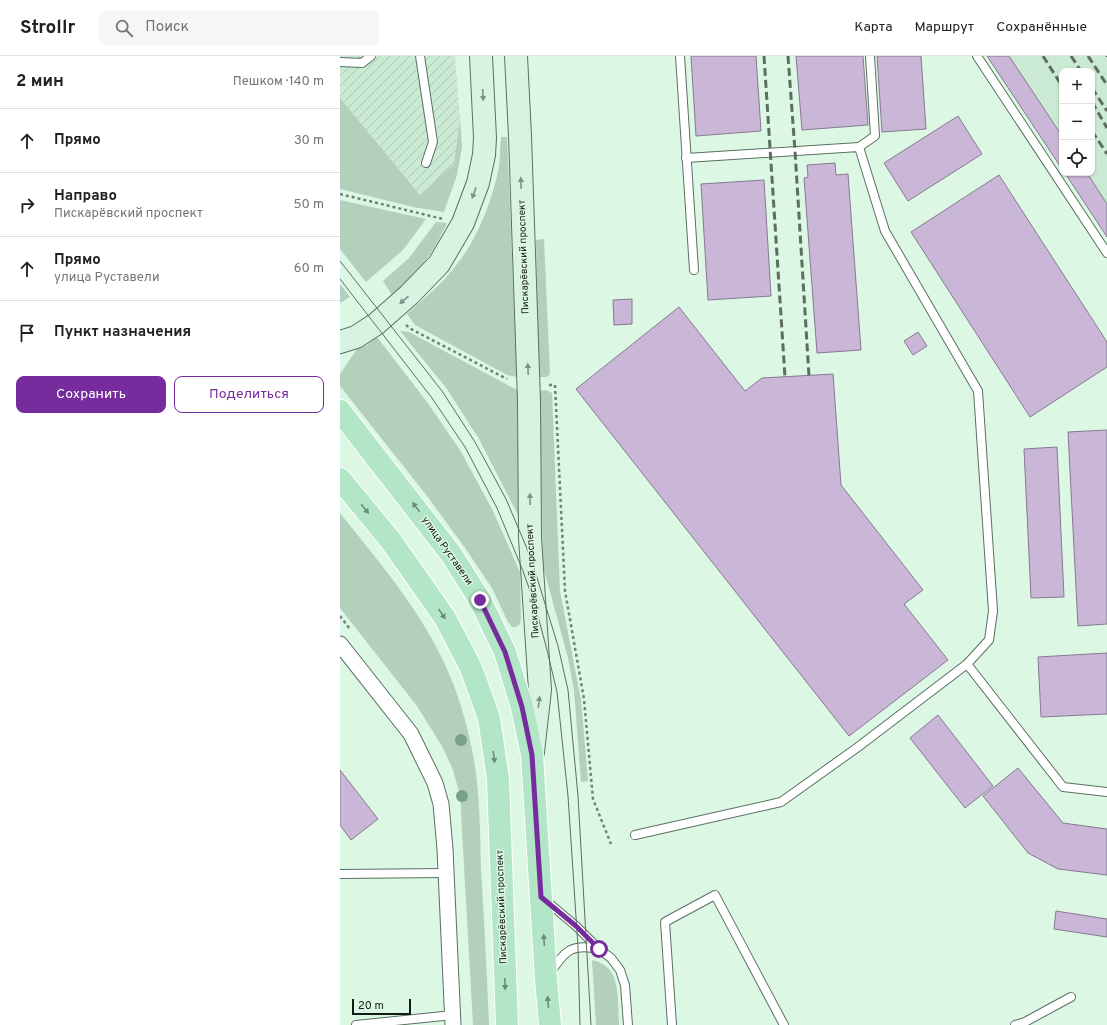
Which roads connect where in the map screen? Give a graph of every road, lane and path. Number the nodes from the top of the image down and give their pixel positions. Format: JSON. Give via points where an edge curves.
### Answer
{"nodes":[{"id":1,"x":371,"y":56,"type":"edge"},
{"id":2,"x":420,"y":56,"type":"edge"},
{"id":3,"x":481,"y":56,"type":"edge"},
{"id":4,"x":516,"y":56,"type":"edge"},
{"id":5,"x":680,"y":56,"type":"edge"},
{"id":6,"x":870,"y":56,"type":"edge"},
{"id":7,"x":977,"y":56,"type":"edge"},
{"id":8,"x":340,"y":62,"type":"edge"},
{"id":9,"x":859,"y":147,"type":"junction"},
{"id":10,"x":686,"y":158,"type":"junction"},
{"id":11,"x":426,"y":163,"type":"dead end"},
{"id":12,"x":340,"y":194,"type":"edge"},
{"id":13,"x":446,"y":219,"type":"dead end"},
{"id":14,"x":1107,"y":253,"type":"edge"},
{"id":15,"x":694,"y":270,"type":"dead end"},
{"id":16,"x":406,"y":324,"type":"dead end"},
{"id":17,"x":340,"y":342,"type":"edge"},
{"id":18,"x":510,"y":381,"type":"dead end"},
{"id":19,"x":549,"y":385,"type":"dead end"},
{"id":20,"x":340,"y":411,"type":"edge"},
{"id":21,"x":340,"y":479,"type":"edge"},
{"id":22,"x":340,"y":644,"type":"edge"},
{"id":23,"x":967,"y":664,"type":"junction"},
{"id":24,"x":532,"y":755,"type":"junction"},
{"id":25,"x":1107,"y":792,"type":"edge"},
{"id":26,"x":636,"y":835,"type":"dead end"},
{"id":27,"x":611,"y":844,"type":"dead end"},
{"id":28,"x":446,"y":873,"type":"junction"},
{"id":29,"x":340,"y":874,"type":"edge"},
{"id":30,"x":541,"y":897,"type":"junction"},
{"id":31,"x":599,"y":949,"type":"junction"},
{"id":32,"x":546,"y":979,"type":"junction"},
{"id":33,"x":1071,"y":996,"type":"dead end"},
{"id":34,"x":453,"y":1020,"type":"edge"},
{"id":35,"x":356,"y":1025,"type":"edge"},
{"id":36,"x":507,"y":1025,"type":"edge"},
{"id":37,"x":550,"y":1025,"type":"edge"},
{"id":38,"x":628,"y":1025,"type":"edge"},
{"id":39,"x":672,"y":1025,"type":"edge"},
{"id":40,"x":784,"y":1025,"type":"edge"},
{"id":41,"x":1015,"y":1025,"type":"edge"}],
"edges":[{"from":1,"to":8,"type":"lane","via":[[362,64]]},
{"from":2,"to":11,"type":"lane","via":[[433,142]]},
{"from":3,"to":17,"type":"main road","one_way":true,"via":[[484,155],[478,183],[463,224],[439,264],[409,294],[376,324],[356,337]]},
{"from":24,"to":4,"type":"main road","name":"Пискарёвский проспект","one_way":true,"via":[[540,690],[530,538],[529,400]]},
{"from":5,"to":10,"type":"lane"},
{"from":6,"to":9,"type":"lane","via":[[875,136]]},
{"from":7,"to":14,"type":"lane"},
{"from":9,"to":10,"type":"lane"},
{"from":9,"to":23,"type":"lane","via":[[885,231],[978,391],[993,611],[989,640]]},
{"from":10,"to":15,"type":"lane"},
{"from":12,"to":13,"type":"path"},
{"from":16,"to":18,"type":"path"},
{"from":19,"to":27,"type":"path","via":[[555,384],[566,591],[584,699],[593,799]]},
{"from":24,"to":20,"type":"main road","name":"улица Руставели","one_way":true,"via":[[522,707],[505,652],[480,600],[452,554]]},
{"from":21,"to":36,"type":"main road","name":"Пискарёвский проспект","one_way":true,"via":[[391,541],[445,618],[471,668],[489,718],[498,779]]},
{"from":22,"to":28,"type":"street","via":[[411,734],[435,783],[441,804]]},
{"from":23,"to":25,"type":"lane","via":[[1063,787]]},
{"from":23,"to":26,"type":"lane","via":[[781,802]]},
{"from":24,"to":30,"type":"main road","name":"Пискарёвский проспект"},
{"from":28,"to":29,"type":"lane"},
{"from":28,"to":34,"type":"street"},
{"from":30,"to":31,"type":"lane"},
{"from":32,"to":30,"type":"main road","name":"Пискарёвский проспект","one_way":true},
{"from":31,"to":32,"type":"lane","via":[[587,946],[569,950],[560,958]]},
{"from":31,"to":38,"type":"lane","via":[[611,958],[620,970],[625,984]]},
{"from":37,"to":32,"type":"main road","name":"Пискарёвский проспект","one_way":true},
{"from":33,"to":41,"type":"lane"},
{"from":34,"to":35,"type":"lane"},
{"from":39,"to":40,"type":"lane","via":[[665,922],[715,895]]}]}
